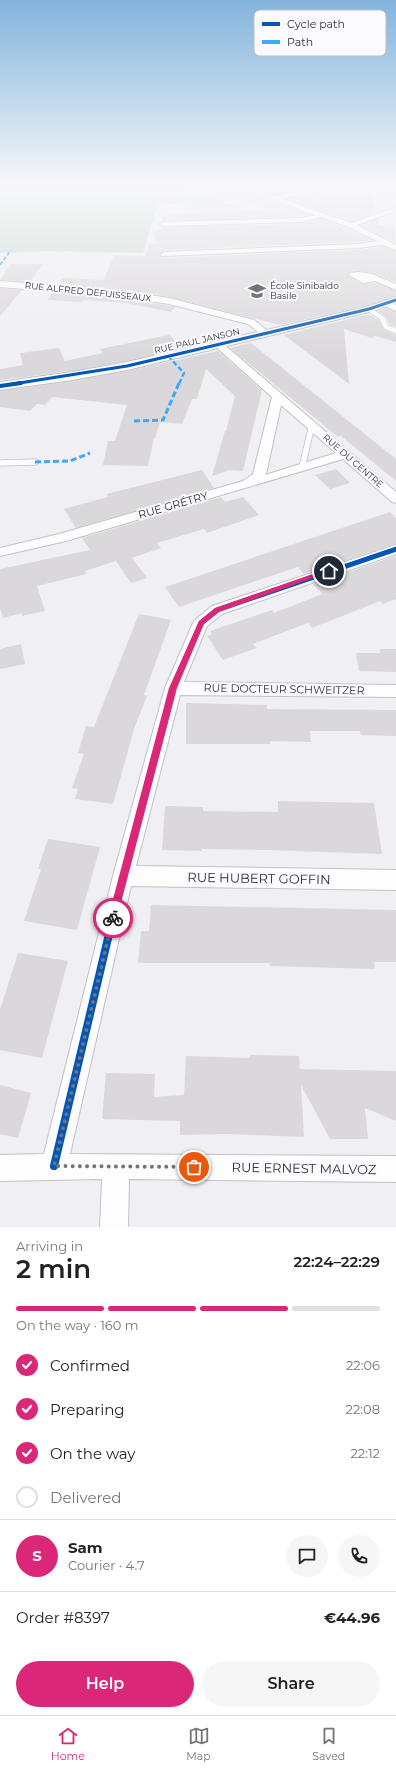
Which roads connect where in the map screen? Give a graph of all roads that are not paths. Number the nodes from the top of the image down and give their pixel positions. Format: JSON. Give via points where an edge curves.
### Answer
{"nodes":[{"id":1,"x":383,"y":242,"type":"edge"},
{"id":2,"x":385,"y":242,"type":"edge"},
{"id":3,"x":396,"y":248,"type":"edge"},
{"id":4,"x":164,"y":254,"type":"dead end"},
{"id":5,"x":375,"y":278,"type":"dead end"},
{"id":6,"x":0,"y":284,"type":"edge"},
{"id":7,"x":396,"y":287,"type":"edge"},
{"id":8,"x":393,"y":304,"type":"edge"},
{"id":9,"x":369,"y":309,"type":"junction"},
{"id":10,"x":396,"y":331,"type":"edge"},
{"id":11,"x":265,"y":333,"type":"junction"},
{"id":12,"x":218,"y":344,"type":"junction"},
{"id":13,"x":0,"y":386,"type":"edge"},
{"id":14,"x":278,"y":396,"type":"junction"},
{"id":15,"x":272,"y":421,"type":"junction"},
{"id":16,"x":311,"y":424,"type":"junction"},
{"id":17,"x":345,"y":454,"type":"junction"},
{"id":18,"x":264,"y":459,"type":"junction"},
{"id":19,"x":35,"y":462,"type":"dead end"},
{"id":20,"x":0,"y":463,"type":"edge"},
{"id":21,"x":300,"y":468,"type":"junction"},
{"id":22,"x":245,"y":484,"type":"junction"},
{"id":23,"x":396,"y":499,"type":"edge"},
{"id":24,"x":396,"y":549,"type":"edge"},
{"id":25,"x":0,"y":552,"type":"edge"},
{"id":26,"x":173,"y":688,"type":"junction"},
{"id":27,"x":396,"y":691,"type":"edge"},
{"id":28,"x":123,"y":876,"type":"junction"},
{"id":29,"x":396,"y":880,"type":"edge"},
{"id":30,"x":54,"y":1166,"type":"junction"},
{"id":31,"x":116,"y":1166,"type":"junction"},
{"id":32,"x":0,"y":1168,"type":"edge"},
{"id":33,"x":396,"y":1168,"type":"edge"},
{"id":34,"x":114,"y":1227,"type":"edge"}],
"edges":[{"from":1,"to":4,"type":"street","via":[[358,246]]},
{"from":2,"to":3,"type":"street"},
{"from":5,"to":7,"type":"street"},
{"from":6,"to":11,"type":"street","name":"RUE ALFRED DEFUISSEAUX","via":[[116,293],[169,301],[251,322]]},
{"from":8,"to":9,"type":"street","name":"RUE PAUL JANSON"},
{"from":9,"to":10,"type":"lane","via":[[382,318],[386,328]]},
{"from":9,"to":11,"type":"street","name":"RUE PAUL JANSON"},
{"from":11,"to":12,"type":"street","name":"RUE PAUL JANSON"},
{"from":12,"to":13,"type":"street","name":"RUE PAUL JANSON","via":[[127,366]]},
{"from":12,"to":14,"type":"street","name":"RUE DU CENTRE"},
{"from":14,"to":15,"type":"street"},
{"from":14,"to":16,"type":"street","name":"RUE DU CENTRE"},
{"from":15,"to":16,"type":"street","name":"RUE DU CENTRE","via":[[294,417]]},
{"from":15,"to":18,"type":"street"},
{"from":16,"to":17,"type":"street","name":"RUE DU CENTRE"},
{"from":16,"to":21,"type":"lane"},
{"from":17,"to":21,"type":"street","name":"RUE GRÉTRY"},
{"from":17,"to":23,"type":"street","name":"RUE DU CENTRE"},
{"from":18,"to":21,"type":"street","via":[[265,464],[272,469]]},
{"from":18,"to":22,"type":"street","via":[[260,473]]},
{"from":19,"to":20,"type":"lane"},
{"from":21,"to":22,"type":"street","name":"RUE GRÉTRY"},
{"from":22,"to":25,"type":"street","name":"RUE GRÉTRY","via":[[61,538]]},
{"from":24,"to":26,"type":"street","via":[[217,610],[201,623]]},
{"from":26,"to":27,"type":"street","name":"RUE DOCTEUR SCHWEITZER"},
{"from":26,"to":28,"type":"street"},
{"from":28,"to":29,"type":"street","name":"RUE HUBERT GOFFIN"},
{"from":28,"to":30,"type":"street"},
{"from":30,"to":31,"type":"street","name":"RUE ERNEST MALVOZ"},
{"from":30,"to":32,"type":"street","name":"RUE ERNEST MALVOZ"},
{"from":31,"to":33,"type":"street","name":"RUE ERNEST MALVOZ"},
{"from":31,"to":34,"type":"street"}]}
